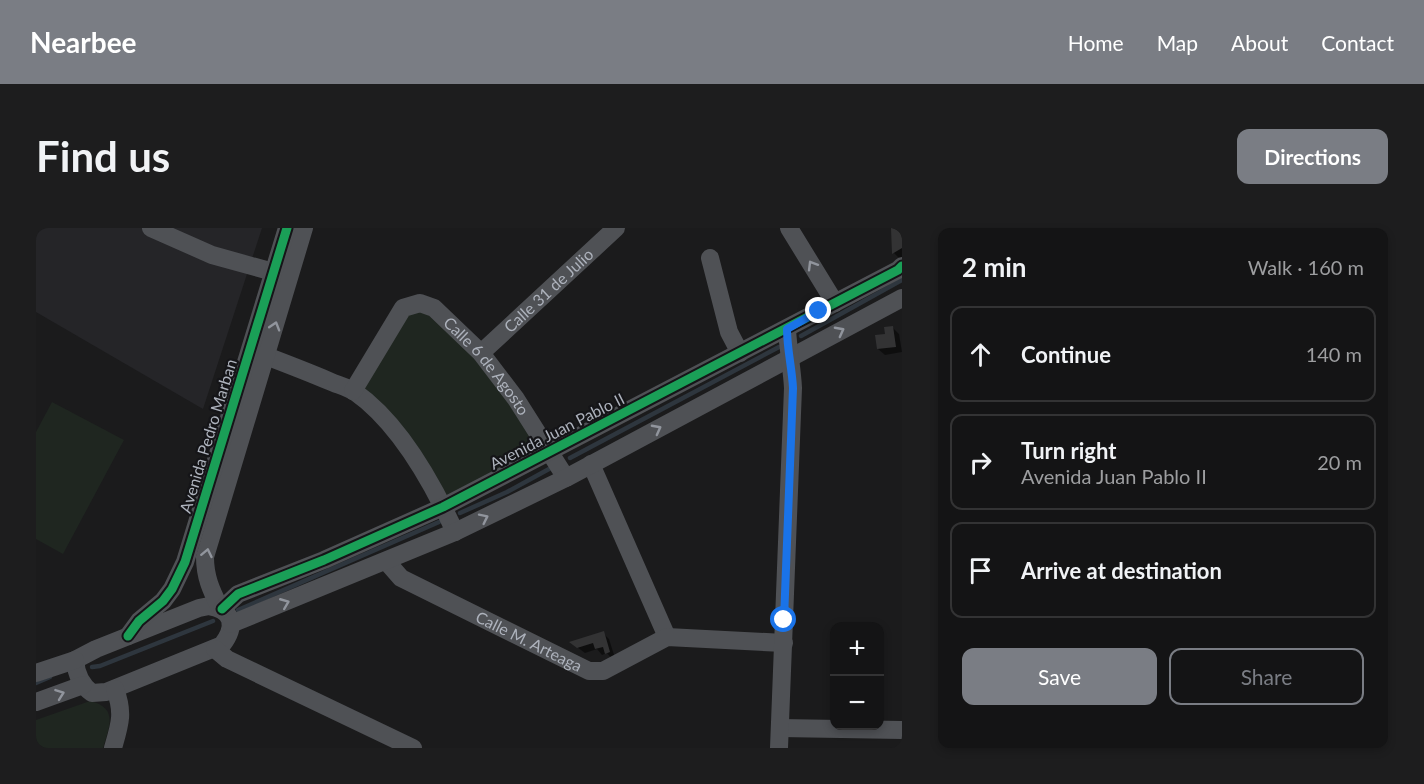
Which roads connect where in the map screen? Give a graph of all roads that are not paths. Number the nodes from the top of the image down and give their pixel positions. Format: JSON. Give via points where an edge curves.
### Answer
{"nodes":[{"id":1,"x":151,"y":228,"type":"edge"},
{"id":2,"x":287,"y":228,"type":"edge"},
{"id":3,"x":304,"y":228,"type":"edge"},
{"id":4,"x":616,"y":228,"type":"edge"},
{"id":5,"x":789,"y":228,"type":"edge"},
{"id":6,"x":710,"y":258,"type":"dead end"},
{"id":7,"x":902,"y":266,"type":"edge"},
{"id":8,"x":282,"y":275,"type":"junction"},
{"id":9,"x":902,"y":298,"type":"edge"},
{"id":10,"x":835,"y":303,"type":"junction"},
{"id":11,"x":787,"y":329,"type":"junction"},
{"id":12,"x":481,"y":353,"type":"junction"},
{"id":13,"x":740,"y":353,"type":"junction"},
{"id":14,"x":266,"y":356,"type":"junction"},
{"id":15,"x":789,"y":359,"type":"junction"},
{"id":16,"x":353,"y":391,"type":"junction"},
{"id":17,"x":551,"y":451,"type":"junction"},
{"id":18,"x":591,"y":464,"type":"junction"},
{"id":19,"x":566,"y":478,"type":"junction"},
{"id":20,"x":444,"y":507,"type":"junction"},
{"id":21,"x":455,"y":532,"type":"junction"},
{"id":22,"x":387,"y":562,"type":"junction"},
{"id":23,"x":224,"y":614,"type":"junction"},
{"id":24,"x":128,"y":636,"type":"junction"},
{"id":25,"x":667,"y":637,"type":"junction"},
{"id":26,"x":784,"y":643,"type":"junction"},
{"id":27,"x":216,"y":649,"type":"junction"},
{"id":28,"x":75,"y":660,"type":"junction"},
{"id":29,"x":36,"y":673,"type":"edge"},
{"id":30,"x":83,"y":685,"type":"junction"},
{"id":31,"x":115,"y":689,"type":"junction"},
{"id":32,"x":36,"y":702,"type":"edge"},
{"id":33,"x":780,"y":728,"type":"junction"},
{"id":34,"x":902,"y":730,"type":"edge"},
{"id":35,"x":387,"y":742,"type":"edge"},
{"id":36,"x":113,"y":748,"type":"edge"},
{"id":37,"x":413,"y":748,"type":"edge"},
{"id":38,"x":779,"y":748,"type":"edge"}],
"edges":[{"from":1,"to":8,"type":"street","via":[[212,255]]},
{"from":2,"to":8,"type":"street","name":"Avenida Pedro Marban"},
{"from":3,"to":8,"type":"street","name":"Avenida Pedro Marban"},
{"from":4,"to":12,"type":"street","name":"Calle 31 de Julio"},
{"from":10,"to":5,"type":"street","one_way":true},
{"from":6,"to":13,"type":"street","via":[[729,332]]},
{"from":7,"to":10,"type":"street","name":"Avenida Juan Pablo II"},
{"from":14,"to":8,"type":"street","name":"Avenida Pedro Marban","one_way":true},
{"from":8,"to":24,"type":"street","name":"Avenida Pedro Marban","via":[[185,562],[164,600],[138,621]]},
{"from":15,"to":9,"type":"street","one_way":true},
{"from":10,"to":11,"type":"street","name":"Avenida Juan Pablo II"},
{"from":11,"to":13,"type":"street","name":"Avenida Juan Pablo II"},
{"from":11,"to":15,"type":"street"},
{"from":12,"to":16,"type":"street","name":"Calle 6 de Agosto","via":[[435,308],[420,303],[403,308]]},
{"from":12,"to":17,"type":"street","name":"Calle 6 de Agosto"},
{"from":13,"to":17,"type":"street","name":"Avenida Juan Pablo II"},
{"from":14,"to":16,"type":"street"},
{"from":23,"to":14,"type":"street","name":"Avenida Pedro Marban","one_way":true,"via":[[208,584],[205,557]]},
{"from":18,"to":15,"type":"street","one_way":true},
{"from":15,"to":26,"type":"street","via":[[793,388]]},
{"from":16,"to":20,"type":"street","via":[[393,428]]},
{"from":17,"to":19,"type":"street","name":"Calle 6 de Agosto"},
{"from":17,"to":20,"type":"street","name":"Avenida Juan Pablo II"},
{"from":18,"to":19,"type":"street"},
{"from":18,"to":25,"type":"street"},
{"from":21,"to":19,"type":"street","one_way":true},
{"from":20,"to":21,"type":"street"},
{"from":20,"to":23,"type":"street","name":"Avenida Juan Pablo II","via":[[238,594]]},
{"from":21,"to":22,"type":"street"},
{"from":23,"to":22,"type":"street","one_way":true},
{"from":22,"to":25,"type":"street","name":"Calle M. Arteaga","via":[[401,578],[590,671],[603,671]]},
{"from":23,"to":24,"type":"street","via":[[209,606],[199,608]]},
{"from":23,"to":27,"type":"street","via":[[230,634]]},
{"from":24,"to":28,"type":"street"},
{"from":25,"to":26,"type":"street"},
{"from":26,"to":33,"type":"street"},
{"from":27,"to":31,"type":"street"},
{"from":27,"to":35,"type":"street","via":[[227,659]]},
{"from":28,"to":29,"type":"street"},
{"from":28,"to":30,"type":"street"},
{"from":30,"to":31,"type":"street","via":[[92,693]]},
{"from":32,"to":30,"type":"street","one_way":true},
{"from":31,"to":36,"type":"street","via":[[122,711]]},
{"from":33,"to":34,"type":"street"},
{"from":33,"to":38,"type":"street"},
{"from":35,"to":37,"type":"street"}]}
